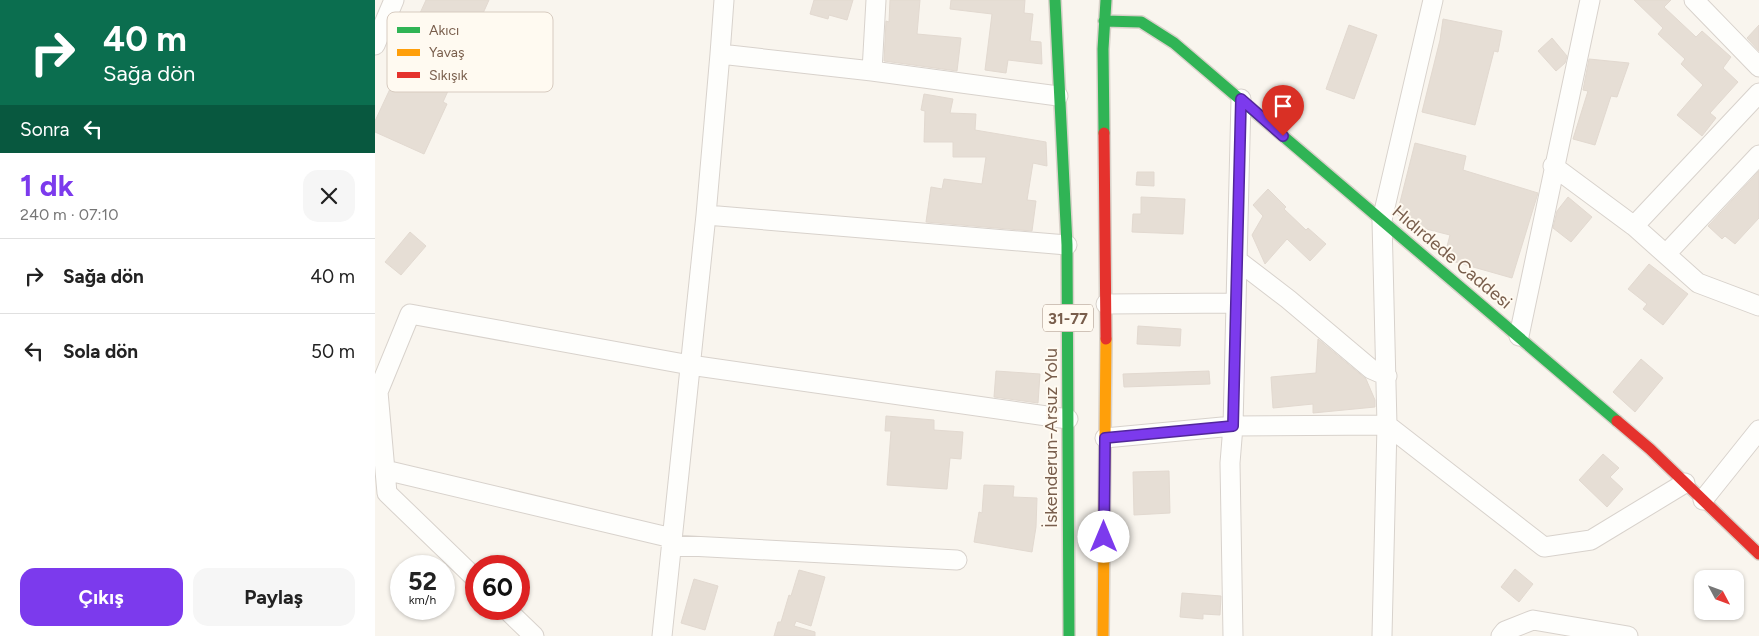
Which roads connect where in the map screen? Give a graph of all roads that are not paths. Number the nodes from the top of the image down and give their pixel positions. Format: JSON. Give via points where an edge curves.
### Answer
{"nodes":[{"id":1,"x":394,"y":0,"type":"edge"},
{"id":2,"x":724,"y":0,"type":"edge"},
{"id":3,"x":876,"y":0,"type":"edge"},
{"id":4,"x":1055,"y":0,"type":"edge"},
{"id":5,"x":1105,"y":0,"type":"edge"},
{"id":6,"x":1433,"y":0,"type":"edge"},
{"id":7,"x":1590,"y":0,"type":"edge"},
{"id":8,"x":1694,"y":0,"type":"edge"},
{"id":9,"x":389,"y":12,"type":"edge"},
{"id":10,"x":387,"y":17,"type":"edge"},
{"id":11,"x":1105,"y":21,"type":"junction"},
{"id":12,"x":375,"y":45,"type":"edge"},
{"id":13,"x":721,"y":54,"type":"junction"},
{"id":14,"x":1759,"y":67,"type":"edge"},
{"id":15,"x":872,"y":71,"type":"junction"},
{"id":16,"x":1759,"y":93,"type":"edge"},
{"id":17,"x":1058,"y":96,"type":"junction"},
{"id":18,"x":1241,"y":99,"type":"junction"},
{"id":19,"x":1759,"y":155,"type":"edge"},
{"id":20,"x":1553,"y":166,"type":"junction"},
{"id":21,"x":705,"y":215,"type":"junction"},
{"id":22,"x":1382,"y":220,"type":"junction"},
{"id":23,"x":1634,"y":226,"type":"junction"},
{"id":24,"x":1067,"y":246,"type":"junction"},
{"id":25,"x":1666,"y":254,"type":"junction"},
{"id":26,"x":1237,"y":260,"type":"junction"},
{"id":27,"x":1236,"y":303,"type":"junction"},
{"id":28,"x":1106,"y":304,"type":"junction"},
{"id":29,"x":1759,"y":306,"type":"edge"},
{"id":30,"x":1519,"y":336,"type":"junction"},
{"id":31,"x":690,"y":365,"type":"junction"},
{"id":32,"x":1387,"y":376,"type":"junction"},
{"id":33,"x":1069,"y":419,"type":"junction"},
{"id":34,"x":1387,"y":425,"type":"junction"},
{"id":35,"x":1233,"y":426,"type":"junction"},
{"id":36,"x":1759,"y":430,"type":"edge"},
{"id":37,"x":1105,"y":438,"type":"junction"},
{"id":38,"x":385,"y":470,"type":"junction"},
{"id":39,"x":1685,"y":482,"type":"junction"},
{"id":40,"x":1703,"y":500,"type":"junction"},
{"id":41,"x":672,"y":541,"type":"junction"},
{"id":42,"x":1759,"y":554,"type":"edge"},
{"id":43,"x":957,"y":560,"type":"dead end"},
{"id":44,"x":465,"y":568,"type":"edge"},
{"id":45,"x":518,"y":620,"type":"edge"},
{"id":46,"x":535,"y":636,"type":"edge"},
{"id":47,"x":662,"y":636,"type":"edge"},
{"id":48,"x":1069,"y":636,"type":"edge"},
{"id":49,"x":1103,"y":636,"type":"edge"},
{"id":50,"x":1233,"y":636,"type":"edge"},
{"id":51,"x":1382,"y":636,"type":"edge"},
{"id":52,"x":1501,"y":636,"type":"edge"},
{"id":53,"x":1628,"y":636,"type":"edge"}],
"edges":[{"from":1,"to":9,"type":"street"},
{"from":2,"to":13,"type":"street"},
{"from":3,"to":15,"type":"street"},
{"from":4,"to":17,"type":"main road","name":"İskenderun-Arsuz Yolu","number":"31-77"},
{"from":5,"to":11,"type":"main road"},
{"from":6,"to":22,"type":"street"},
{"from":7,"to":20,"type":"street"},
{"from":8,"to":14,"type":"street"},
{"from":10,"to":12,"type":"street"},
{"from":11,"to":18,"type":"main road","name":"Hıdırdede Caddesi","via":[[1141,22],[1174,42]]},
{"from":11,"to":28,"type":"main road"},
{"from":13,"to":15,"type":"street"},
{"from":13,"to":21,"type":"street"},
{"from":15,"to":17,"type":"street"},
{"from":16,"to":23,"type":"street"},
{"from":17,"to":24,"type":"main road","name":"İskenderun-Arsuz Yolu","number":"31-77"},
{"from":18,"to":22,"type":"main road","name":"Hıdırdede Caddesi"},
{"from":18,"to":26,"type":"street"},
{"from":19,"to":25,"type":"street"},
{"from":20,"to":23,"type":"street"},
{"from":20,"to":30,"type":"street"},
{"from":21,"to":24,"type":"street"},
{"from":21,"to":31,"type":"street"},
{"from":22,"to":30,"type":"main road","name":"Hıdırdede Caddesi"},
{"from":22,"to":32,"type":"street"},
{"from":23,"to":25,"type":"street"},
{"from":24,"to":33,"type":"main road","name":"İskenderun-Arsuz Yolu","number":"31-77"},
{"from":25,"to":29,"type":"street","via":[[1698,283]]},
{"from":26,"to":27,"type":"street"},
{"from":26,"to":32,"type":"street","via":[[1371,369]]},
{"from":27,"to":28,"type":"street"},
{"from":27,"to":35,"type":"street"},
{"from":28,"to":37,"type":"main road"},
{"from":30,"to":39,"type":"main road","name":"Hıdırdede Caddesi"},
{"from":31,"to":33,"type":"street"},
{"from":31,"to":38,"type":"street","via":[[410,314],[378,392]]},
{"from":31,"to":41,"type":"street"},
{"from":32,"to":34,"type":"street"},
{"from":33,"to":48,"type":"main road","name":"İskenderun-Arsuz Yolu","number":"31-77"},
{"from":34,"to":35,"type":"street"},
{"from":34,"to":39,"type":"street","via":[[1544,547],[1591,540]]},
{"from":34,"to":51,"type":"street"},
{"from":35,"to":37,"type":"street"},
{"from":35,"to":50,"type":"street","via":[[1230,463]]},
{"from":36,"to":40,"type":"street"},
{"from":37,"to":49,"type":"main road"},
{"from":38,"to":41,"type":"street"},
{"from":38,"to":44,"type":"street","via":[[387,493]]},
{"from":39,"to":40,"type":"main road","name":"Hıdırdede Caddesi"},
{"from":40,"to":42,"type":"main road","name":"Hıdırdede Caddesi"},
{"from":41,"to":43,"type":"street"},
{"from":41,"to":47,"type":"street"},
{"from":45,"to":46,"type":"street"},
{"from":52,"to":53,"type":"street","via":[[1505,631],[1533,620]]}]}
